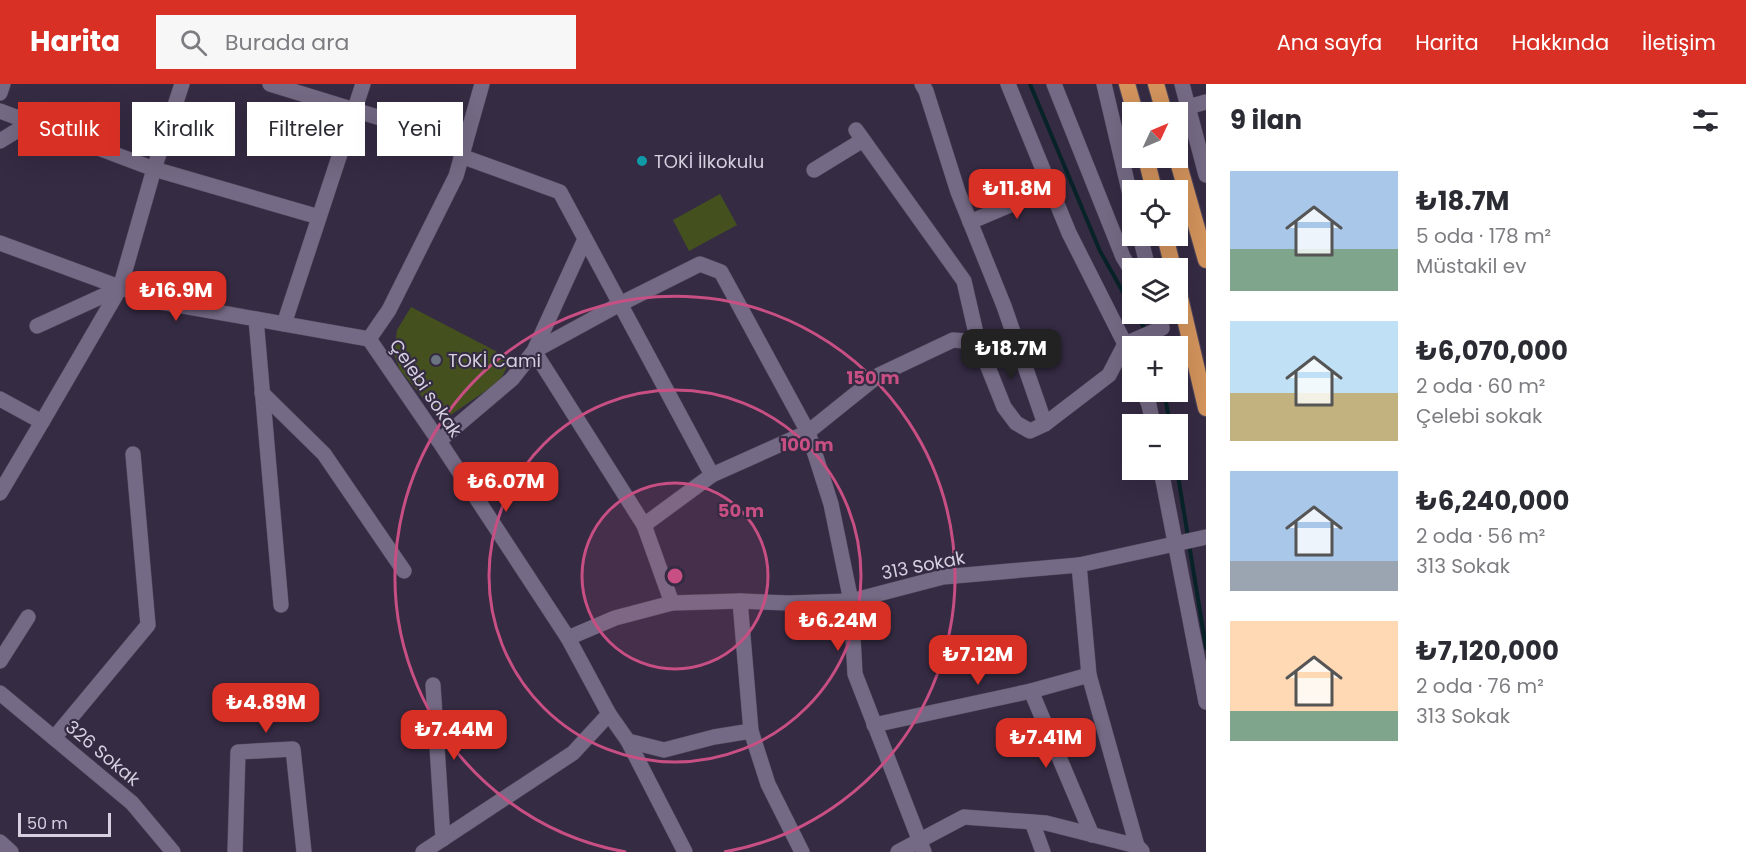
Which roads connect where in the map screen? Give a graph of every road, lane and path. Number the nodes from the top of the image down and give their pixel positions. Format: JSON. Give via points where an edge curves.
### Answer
{"nodes":[{"id":1,"x":3,"y":84,"type":"edge"},
{"id":2,"x":182,"y":84,"type":"edge"},
{"id":3,"x":270,"y":84,"type":"edge"},
{"id":4,"x":363,"y":84,"type":"edge"},
{"id":5,"x":482,"y":84,"type":"edge"},
{"id":6,"x":922,"y":84,"type":"edge"},
{"id":7,"x":1008,"y":84,"type":"edge"},
{"id":8,"x":1054,"y":84,"type":"edge"},
{"id":9,"x":1104,"y":84,"type":"edge"},
{"id":10,"x":1127,"y":84,"type":"edge"},
{"id":11,"x":1156,"y":84,"type":"edge"},
{"id":12,"x":1182,"y":84,"type":"edge"},
{"id":13,"x":0,"y":93,"type":"edge"},
{"id":14,"x":329,"y":102,"type":"edge"},
{"id":15,"x":357,"y":102,"type":"edge"},
{"id":16,"x":1132,"y":102,"type":"edge"},
{"id":17,"x":1161,"y":102,"type":"edge"},
{"id":18,"x":1187,"y":102,"type":"edge"},
{"id":19,"x":1206,"y":102,"type":"edge"},
{"id":20,"x":1188,"y":107,"type":"joint"},
{"id":21,"x":0,"y":111,"type":"edge"},
{"id":22,"x":18,"y":118,"type":"edge"},
{"id":23,"x":18,"y":131,"type":"edge"},
{"id":24,"x":0,"y":141,"type":"edge"},
{"id":25,"x":463,"y":150,"type":"joint"},
{"id":26,"x":119,"y":156,"type":"edge"},
{"id":27,"x":340,"y":156,"type":"edge"},
{"id":28,"x":461,"y":156,"type":"edge"},
{"id":29,"x":1180,"y":168,"type":"edge"},
{"id":30,"x":154,"y":169,"type":"junction"},
{"id":31,"x":814,"y":170,"type":"dead end"},
{"id":32,"x":1206,"y":175,"type":"edge"},
{"id":33,"x":1127,"y":180,"type":"edge"},
{"id":34,"x":1050,"y":188,"type":"junction"},
{"id":35,"x":319,"y":217,"type":"junction"},
{"id":36,"x":970,"y":222,"type":"junction"},
{"id":37,"x":585,"y":239,"type":"junction"},
{"id":38,"x":2,"y":244,"type":"edge"},
{"id":39,"x":1124,"y":258,"type":"edge"},
{"id":40,"x":1206,"y":260,"type":"edge"},
{"id":41,"x":120,"y":288,"type":"junction"},
{"id":42,"x":620,"y":304,"type":"junction"},
{"id":43,"x":256,"y":319,"type":"junction"},
{"id":44,"x":284,"y":324,"type":"junction"},
{"id":45,"x":1156,"y":324,"type":"edge"},
{"id":46,"x":1186,"y":324,"type":"edge"},
{"id":47,"x":38,"y":326,"type":"dead end"},
{"id":48,"x":1138,"y":336,"type":"edge"},
{"id":49,"x":1122,"y":338,"type":"edge"},
{"id":50,"x":369,"y":339,"type":"junction"},
{"id":51,"x":978,"y":342,"type":"junction"},
{"id":52,"x":1122,"y":350,"type":"edge"},
{"id":53,"x":534,"y":351,"type":"junction"},
{"id":54,"x":262,"y":393,"type":"junction"},
{"id":55,"x":0,"y":399,"type":"edge"},
{"id":56,"x":1206,"y":408,"type":"edge"},
{"id":57,"x":42,"y":422,"type":"junction"},
{"id":58,"x":1045,"y":424,"type":"junction"},
{"id":59,"x":808,"y":432,"type":"junction"},
{"id":60,"x":439,"y":441,"type":"junction"},
{"id":61,"x":133,"y":454,"type":"dead end"},
{"id":62,"x":712,"y":475,"type":"junction"},
{"id":63,"x":1163,"y":480,"type":"edge"},
{"id":64,"x":0,"y":493,"type":"edge"},
{"id":65,"x":644,"y":525,"type":"junction"},
{"id":66,"x":1203,"y":538,"type":"edge"},
{"id":67,"x":1178,"y":542,"type":"junction"},
{"id":68,"x":1079,"y":565,"type":"junction"},
{"id":69,"x":404,"y":571,"type":"dead end"},
{"id":70,"x":740,"y":601,"type":"junction"},
{"id":71,"x":851,"y":601,"type":"junction"},
{"id":72,"x":672,"y":603,"type":"junction"},
{"id":73,"x":281,"y":605,"type":"dead end"},
{"id":74,"x":28,"y":617,"type":"dead end"},
{"id":75,"x":568,"y":638,"type":"junction"},
{"id":76,"x":0,"y":661,"type":"edge"},
{"id":77,"x":1089,"y":675,"type":"junction"},
{"id":78,"x":433,"y":685,"type":"dead end"},
{"id":79,"x":1031,"y":691,"type":"junction"},
{"id":80,"x":0,"y":693,"type":"edge"},
{"id":81,"x":1206,"y":702,"type":"edge"},
{"id":82,"x":609,"y":714,"type":"junction"},
{"id":83,"x":874,"y":725,"type":"junction"},
{"id":84,"x":751,"y":731,"type":"junction"},
{"id":85,"x":54,"y":738,"type":"junction"},
{"id":86,"x":627,"y":741,"type":"junction"},
{"id":87,"x":1032,"y":822,"type":"junction"},
{"id":88,"x":1092,"y":835,"type":"junction"},
{"id":89,"x":443,"y":839,"type":"junction"},
{"id":90,"x":0,"y":842,"type":"edge"},
{"id":91,"x":922,"y":847,"type":"edge"},
{"id":92,"x":1140,"y":849,"type":"edge"},
{"id":93,"x":11,"y":852,"type":"edge"},
{"id":94,"x":173,"y":852,"type":"edge"},
{"id":95,"x":235,"y":852,"type":"edge"},
{"id":96,"x":304,"y":852,"type":"edge"},
{"id":97,"x":423,"y":852,"type":"edge"},
{"id":98,"x":685,"y":852,"type":"edge"},
{"id":99,"x":802,"y":852,"type":"edge"},
{"id":100,"x":898,"y":852,"type":"edge"},
{"id":101,"x":1043,"y":852,"type":"edge"}],
"edges":[{"from":1,"to":13,"type":"street"},
{"from":2,"to":30,"type":"street"},
{"from":3,"to":14,"type":"street"},
{"from":4,"to":15,"type":"street"},
{"from":5,"to":25,"type":"street","name":"Çelebi sokak"},
{"from":6,"to":36,"type":"street"},
{"from":7,"to":34,"type":"street"},
{"from":8,"to":39,"type":"street"},
{"from":9,"to":33,"type":"street"},
{"from":10,"to":16,"type":"highway"},
{"from":11,"to":17,"type":"highway"},
{"from":12,"to":18,"type":"street"},
{"from":19,"to":20,"type":"street"},
{"from":20,"to":32,"type":"street"},
{"from":21,"to":22,"type":"street"},
{"from":23,"to":24,"type":"street"},
{"from":25,"to":37,"type":"street","via":[[560,192]]},
{"from":26,"to":30,"type":"street"},
{"from":27,"to":35,"type":"street"},
{"from":28,"to":50,"type":"street","name":"Çelebi sokak","via":[[456,176],[389,310]]},
{"from":29,"to":40,"type":"highway"},
{"from":30,"to":35,"type":"street"},
{"from":30,"to":41,"type":"street"},
{"from":31,"to":51,"type":"street","via":[[859,135],[964,281]]},
{"from":34,"to":36,"type":"street"},
{"from":34,"to":49,"type":"street"},
{"from":35,"to":44,"type":"street"},
{"from":36,"to":58,"type":"street"},
{"from":37,"to":42,"type":"street"},
{"from":37,"to":53,"type":"street"},
{"from":38,"to":41,"type":"street"},
{"from":41,"to":43,"type":"street","via":[[160,302]]},
{"from":41,"to":47,"type":"street"},
{"from":41,"to":57,"type":"street"},
{"from":42,"to":53,"type":"street"},
{"from":42,"to":59,"type":"street","via":[[700,264],[721,272]]},
{"from":42,"to":62,"type":"street"},
{"from":43,"to":44,"type":"street"},
{"from":43,"to":54,"type":"street"},
{"from":44,"to":50,"type":"street"},
{"from":45,"to":48,"type":"street"},
{"from":46,"to":56,"type":"highway"},
{"from":50,"to":60,"type":"street","name":"Çelebi sokak"},
{"from":51,"to":58,"type":"street","via":[[1004,407],[1016,423],[1030,431]]},
{"from":51,"to":59,"type":"street","via":[[953,340],[879,375]]},
{"from":52,"to":58,"type":"street","via":[[1109,375]]},
{"from":53,"to":60,"type":"street","via":[[512,379]]},
{"from":53,"to":65,"type":"street"},
{"from":54,"to":69,"type":"street","via":[[324,454]]},
{"from":54,"to":73,"type":"street"},
{"from":55,"to":57,"type":"street"},
{"from":57,"to":64,"type":"street"},
{"from":59,"to":62,"type":"street"},
{"from":59,"to":71,"type":"street","via":[[831,504]]},
{"from":60,"to":75,"type":"street","name":"Çelebi sokak"},
{"from":61,"to":85,"type":"street","via":[[148,625]]},
{"from":62,"to":65,"type":"street"},
{"from":63,"to":67,"type":"street"},
{"from":65,"to":72,"type":"street"},
{"from":66,"to":67,"type":"street","name":"313 Sokak"},
{"from":67,"to":68,"type":"street","name":"313 Sokak"},
{"from":67,"to":81,"type":"street"},
{"from":68,"to":71,"type":"street","name":"313 Sokak","via":[[943,577]]},
{"from":68,"to":77,"type":"street"},
{"from":70,"to":71,"type":"street","name":"313 Sokak"},
{"from":70,"to":72,"type":"street","name":"313 Sokak"},
{"from":70,"to":84,"type":"street"},
{"from":71,"to":83,"type":"street","via":[[855,674]]},
{"from":72,"to":75,"type":"street","name":"313 Sokak","via":[[615,618]]},
{"from":74,"to":76,"type":"street"},
{"from":75,"to":82,"type":"street","name":"Çelebi sokak"},
{"from":77,"to":79,"type":"street"},
{"from":77,"to":92,"type":"street"},
{"from":78,"to":89,"type":"street"},
{"from":79,"to":83,"type":"street"},
{"from":79,"to":88,"type":"street"},
{"from":80,"to":85,"type":"street","name":"326 Sokak"},
{"from":82,"to":86,"type":"street","name":"Çelebi sokak"},
{"from":82,"to":89,"type":"street","via":[[573,753]]},
{"from":83,"to":91,"type":"street"},
{"from":84,"to":86,"type":"street","via":[[714,736],[664,750]]},
{"from":84,"to":99,"type":"street","via":[[768,784]]},
{"from":85,"to":94,"type":"street","name":"326 Sokak","via":[[132,803]]},
{"from":86,"to":98,"type":"street","name":"Çelebi sokak"},
{"from":87,"to":88,"type":"street"},
{"from":87,"to":91,"type":"street","via":[[964,817]]},
{"from":87,"to":101,"type":"street"},
{"from":88,"to":92,"type":"street"},
{"from":89,"to":97,"type":"street"},
{"from":90,"to":93,"type":"street"},
{"from":91,"to":100,"type":"street"},
{"from":95,"to":96,"type":"street","via":[[238,752],[293,749]]}]}
